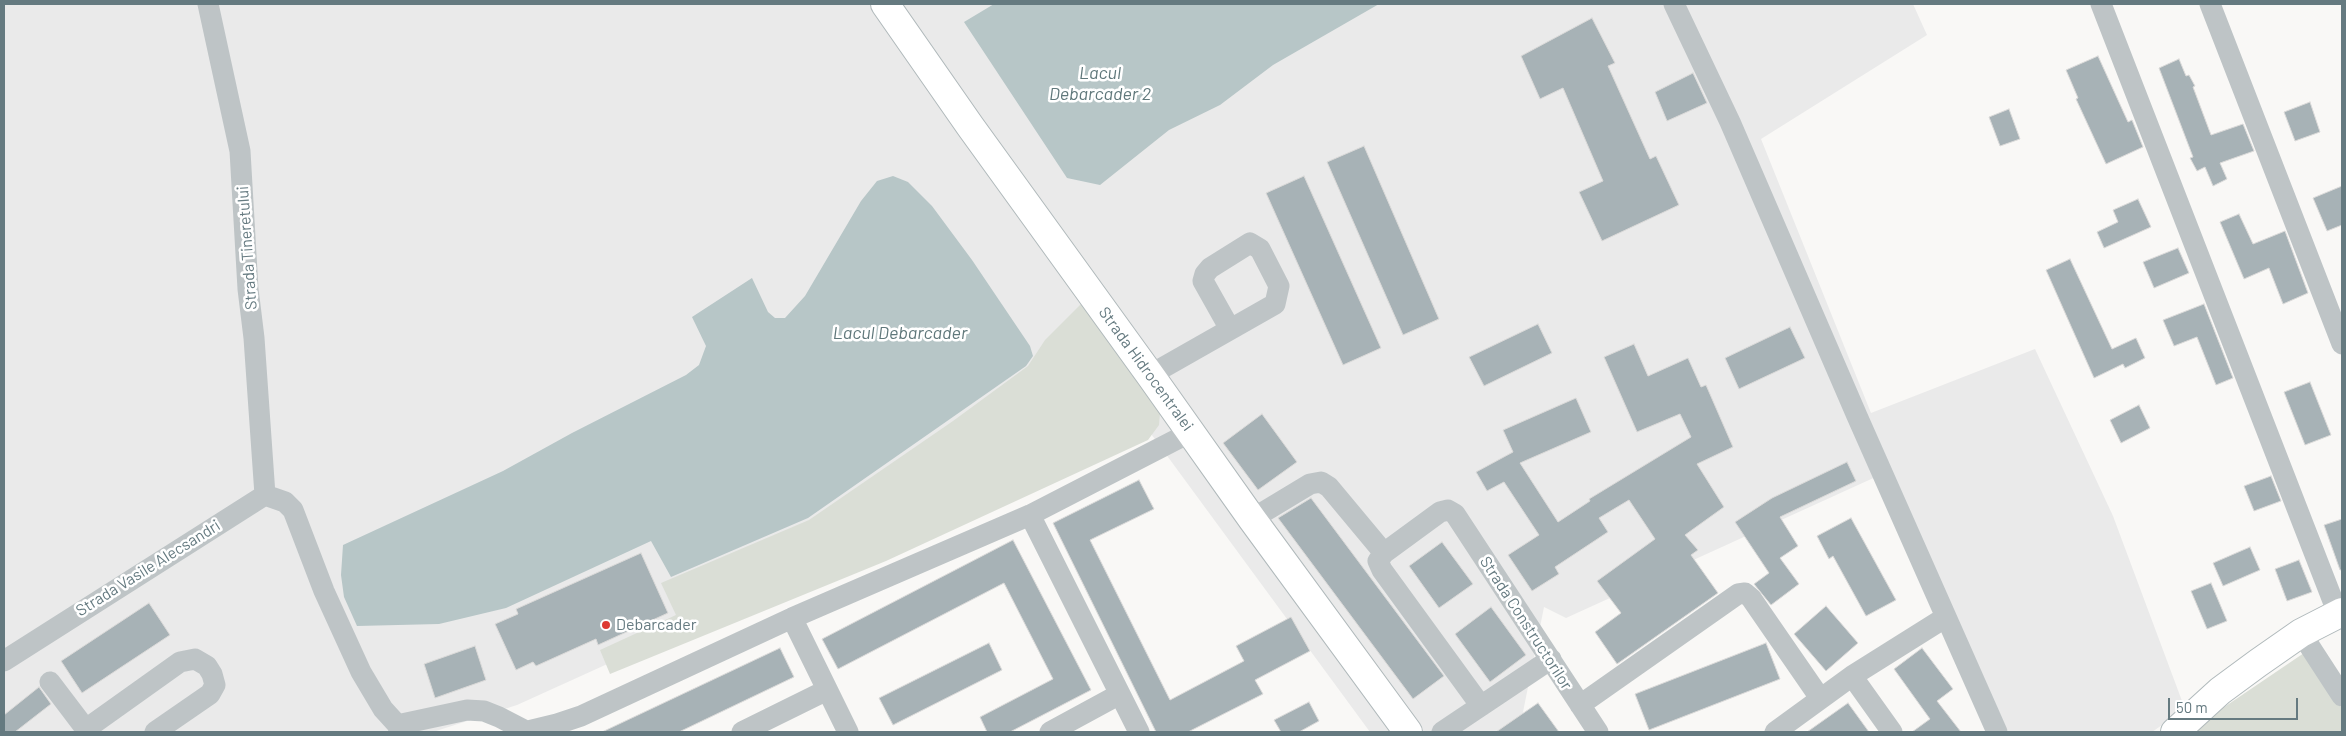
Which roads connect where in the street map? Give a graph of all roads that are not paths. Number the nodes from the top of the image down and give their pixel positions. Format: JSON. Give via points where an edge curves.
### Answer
{"nodes":[{"id":1,"x":208,"y":4,"type":"edge"},
{"id":2,"x":885,"y":4,"type":"edge"},
{"id":3,"x":1674,"y":4,"type":"edge"},
{"id":4,"x":2100,"y":4,"type":"edge"},
{"id":5,"x":2210,"y":4,"type":"edge"},
{"id":6,"x":1230,"y":330,"type":"dead end"},
{"id":7,"x":2342,"y":344,"type":"edge"},
{"id":8,"x":1150,"y":375,"type":"junction"},
{"id":9,"x":1191,"y":432,"type":"junction"},
{"id":10,"x":265,"y":495,"type":"junction"},
{"id":11,"x":1030,"y":515,"type":"junction"},
{"id":12,"x":1252,"y":519,"type":"junction"},
{"id":13,"x":1384,"y":553,"type":"junction"},
{"id":14,"x":2340,"y":613,"type":"edge"},
{"id":15,"x":1946,"y":616,"type":"junction"},
{"id":16,"x":792,"y":618,"type":"junction"},
{"id":17,"x":2301,"y":633,"type":"junction"},
{"id":18,"x":1550,"y":660,"type":"junction"},
{"id":19,"x":4,"y":661,"type":"edge"},
{"id":20,"x":1852,"y":676,"type":"junction"},
{"id":21,"x":50,"y":682,"type":"dead end"},
{"id":22,"x":827,"y":690,"type":"junction"},
{"id":23,"x":1120,"y":694,"type":"junction"},
{"id":24,"x":2342,"y":696,"type":"edge"},
{"id":25,"x":1820,"y":698,"type":"junction"},
{"id":26,"x":1580,"y":705,"type":"junction"},
{"id":27,"x":1481,"y":706,"type":"junction"},
{"id":28,"x":400,"y":728,"type":"edge"},
{"id":29,"x":1785,"y":729,"type":"edge"},
{"id":30,"x":87,"y":731,"type":"edge"},
{"id":31,"x":154,"y":732,"type":"edge"},
{"id":32,"x":526,"y":732,"type":"edge"},
{"id":33,"x":742,"y":732,"type":"edge"},
{"id":34,"x":848,"y":732,"type":"edge"},
{"id":35,"x":1050,"y":732,"type":"edge"},
{"id":36,"x":1139,"y":732,"type":"edge"},
{"id":37,"x":1408,"y":732,"type":"edge"},
{"id":38,"x":1442,"y":732,"type":"edge"},
{"id":39,"x":1598,"y":732,"type":"edge"},
{"id":40,"x":1892,"y":732,"type":"edge"},
{"id":41,"x":1997,"y":732,"type":"edge"},
{"id":42,"x":2175,"y":732,"type":"edge"}],
"edges":[{"from":1,"to":10,"type":"street","name":"Strada Tineretului","via":[[240,151]]},
{"from":2,"to":8,"type":"street","name":"Strada Hidrocentralei"},
{"from":3,"to":15,"type":"street","via":[[1730,122]]},
{"from":4,"to":14,"type":"street"},
{"from":5,"to":7,"type":"street"},
{"from":6,"to":8,"type":"street"},
{"from":8,"to":9,"type":"street","name":"Strada Hidrocentralei"},
{"from":9,"to":11,"type":"street"},
{"from":9,"to":12,"type":"street","name":"Strada Hidrocentralei"},
{"from":10,"to":19,"type":"street","name":"Strada Vasile Alecsandri"},
{"from":10,"to":28,"type":"street","via":[[285,502],[293,510],[360,672],[383,709]]},
{"from":11,"to":16,"type":"street"},
{"from":11,"to":23,"type":"street"},
{"from":12,"to":13,"type":"street","via":[[1310,484],[1321,482],[1329,487]]},
{"from":12,"to":37,"type":"street","name":"Strada Hidrocentralei"},
{"from":13,"to":18,"type":"street","name":"Strada Constructorilor","via":[[1440,512],[1448,510],[1455,514]]},
{"from":13,"to":27,"type":"street","via":[[1378,561],[1382,570]]},
{"from":14,"to":17,"type":"street"},
{"from":15,"to":20,"type":"street"},
{"from":15,"to":41,"type":"street"},
{"from":16,"to":22,"type":"street"},
{"from":16,"to":32,"type":"street","via":[[581,716]]},
{"from":17,"to":24,"type":"street"},
{"from":17,"to":42,"type":"street","via":[[2220,691]]},
{"from":18,"to":26,"type":"street","name":"Strada Constructorilor"},
{"from":18,"to":27,"type":"street"},
{"from":20,"to":25,"type":"street"},
{"from":20,"to":40,"type":"street"},
{"from":21,"to":30,"type":"street"},
{"from":22,"to":33,"type":"street"},
{"from":22,"to":34,"type":"street"},
{"from":23,"to":35,"type":"street"},
{"from":23,"to":36,"type":"street"},
{"from":25,"to":26,"type":"street","via":[[1745,593],[1738,594]]},
{"from":25,"to":29,"type":"street"},
{"from":26,"to":39,"type":"street","name":"Strada Constructorilor"},
{"from":27,"to":38,"type":"street"},
{"from":28,"to":32,"type":"street","via":[[467,710],[499,716]]},
{"from":30,"to":31,"type":"street","via":[[180,662],[195,659],[207,666],[215,685],[210,694]]}]}
